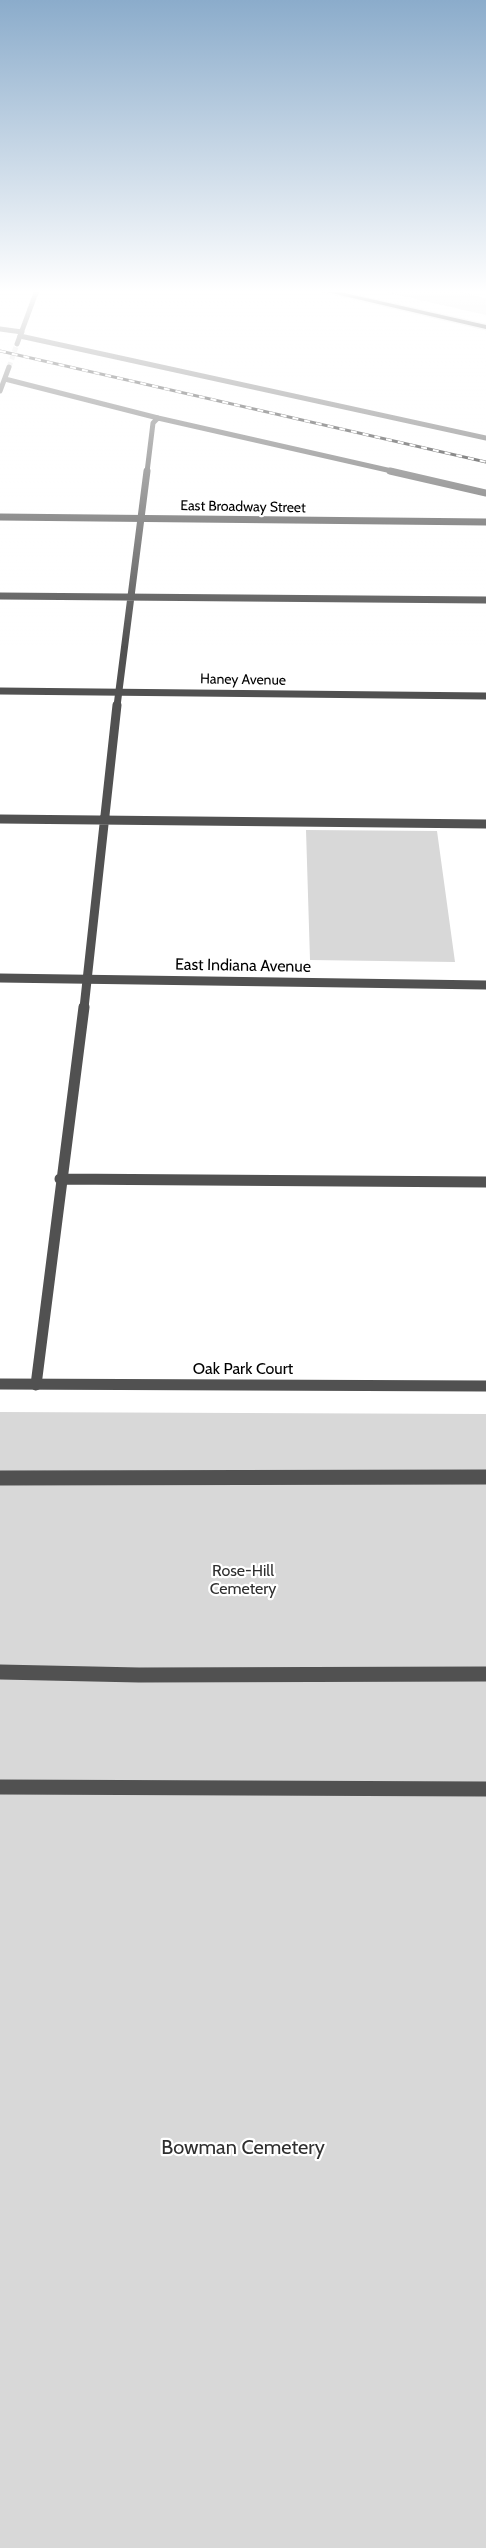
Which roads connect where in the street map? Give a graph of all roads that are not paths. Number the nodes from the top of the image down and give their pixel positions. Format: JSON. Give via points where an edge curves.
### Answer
{"nodes":[{"id":1,"x":122,"y":409,"type":"edge"},
{"id":2,"x":356,"y":409,"type":"edge"},
{"id":3,"x":158,"y":418,"type":"junction"},
{"id":4,"x":486,"y":438,"type":"edge"},
{"id":5,"x":486,"y":494,"type":"edge"},
{"id":6,"x":0,"y":517,"type":"edge"},
{"id":7,"x":142,"y":518,"type":"junction"},
{"id":8,"x":486,"y":522,"type":"edge"},
{"id":9,"x":0,"y":596,"type":"edge"},
{"id":10,"x":129,"y":597,"type":"junction"},
{"id":11,"x":486,"y":600,"type":"edge"},
{"id":12,"x":0,"y":691,"type":"edge"},
{"id":13,"x":117,"y":693,"type":"junction"},
{"id":14,"x":486,"y":696,"type":"edge"},
{"id":15,"x":0,"y":819,"type":"edge"},
{"id":16,"x":102,"y":820,"type":"junction"},
{"id":17,"x":486,"y":824,"type":"edge"},
{"id":18,"x":0,"y":978,"type":"edge"},
{"id":19,"x":87,"y":978,"type":"junction"},
{"id":20,"x":486,"y":985,"type":"edge"},
{"id":21,"x":60,"y":1179,"type":"junction"},
{"id":22,"x":486,"y":1182,"type":"edge"},
{"id":23,"x":0,"y":1384,"type":"edge"},
{"id":24,"x":36,"y":1384,"type":"junction"},
{"id":25,"x":486,"y":1386,"type":"edge"},
{"id":26,"x":486,"y":1477,"type":"edge"},
{"id":27,"x":0,"y":1478,"type":"edge"},
{"id":28,"x":0,"y":1672,"type":"edge"},
{"id":29,"x":486,"y":1674,"type":"edge"},
{"id":30,"x":0,"y":1787,"type":"edge"},
{"id":31,"x":486,"y":1789,"type":"edge"}],
"edges":[{"from":1,"to":3,"type":"street"},
{"from":2,"to":4,"type":"street"},
{"from":3,"to":5,"type":"street"},
{"from":3,"to":7,"type":"street","via":[[153,423]]},
{"from":6,"to":7,"type":"street","name":"East Broadway Street"},
{"from":7,"to":8,"type":"street","name":"East Broadway Street"},
{"from":7,"to":10,"type":"street"},
{"from":9,"to":10,"type":"street"},
{"from":10,"to":11,"type":"street"},
{"from":10,"to":13,"type":"street"},
{"from":12,"to":13,"type":"street","name":"Haney Avenue"},
{"from":13,"to":14,"type":"street","name":"Haney Avenue"},
{"from":13,"to":16,"type":"street"},
{"from":15,"to":16,"type":"street"},
{"from":16,"to":17,"type":"street"},
{"from":16,"to":19,"type":"street"},
{"from":18,"to":19,"type":"street","name":"East Indiana Avenue"},
{"from":19,"to":20,"type":"street","name":"East Indiana Avenue"},
{"from":19,"to":21,"type":"street"},
{"from":21,"to":22,"type":"street"},
{"from":21,"to":24,"type":"street"},
{"from":23,"to":24,"type":"street","name":"Oak Park Court"},
{"from":24,"to":25,"type":"street","name":"Oak Park Court"},
{"from":26,"to":27,"type":"street"},
{"from":28,"to":29,"type":"street"},
{"from":30,"to":31,"type":"street"}]}
